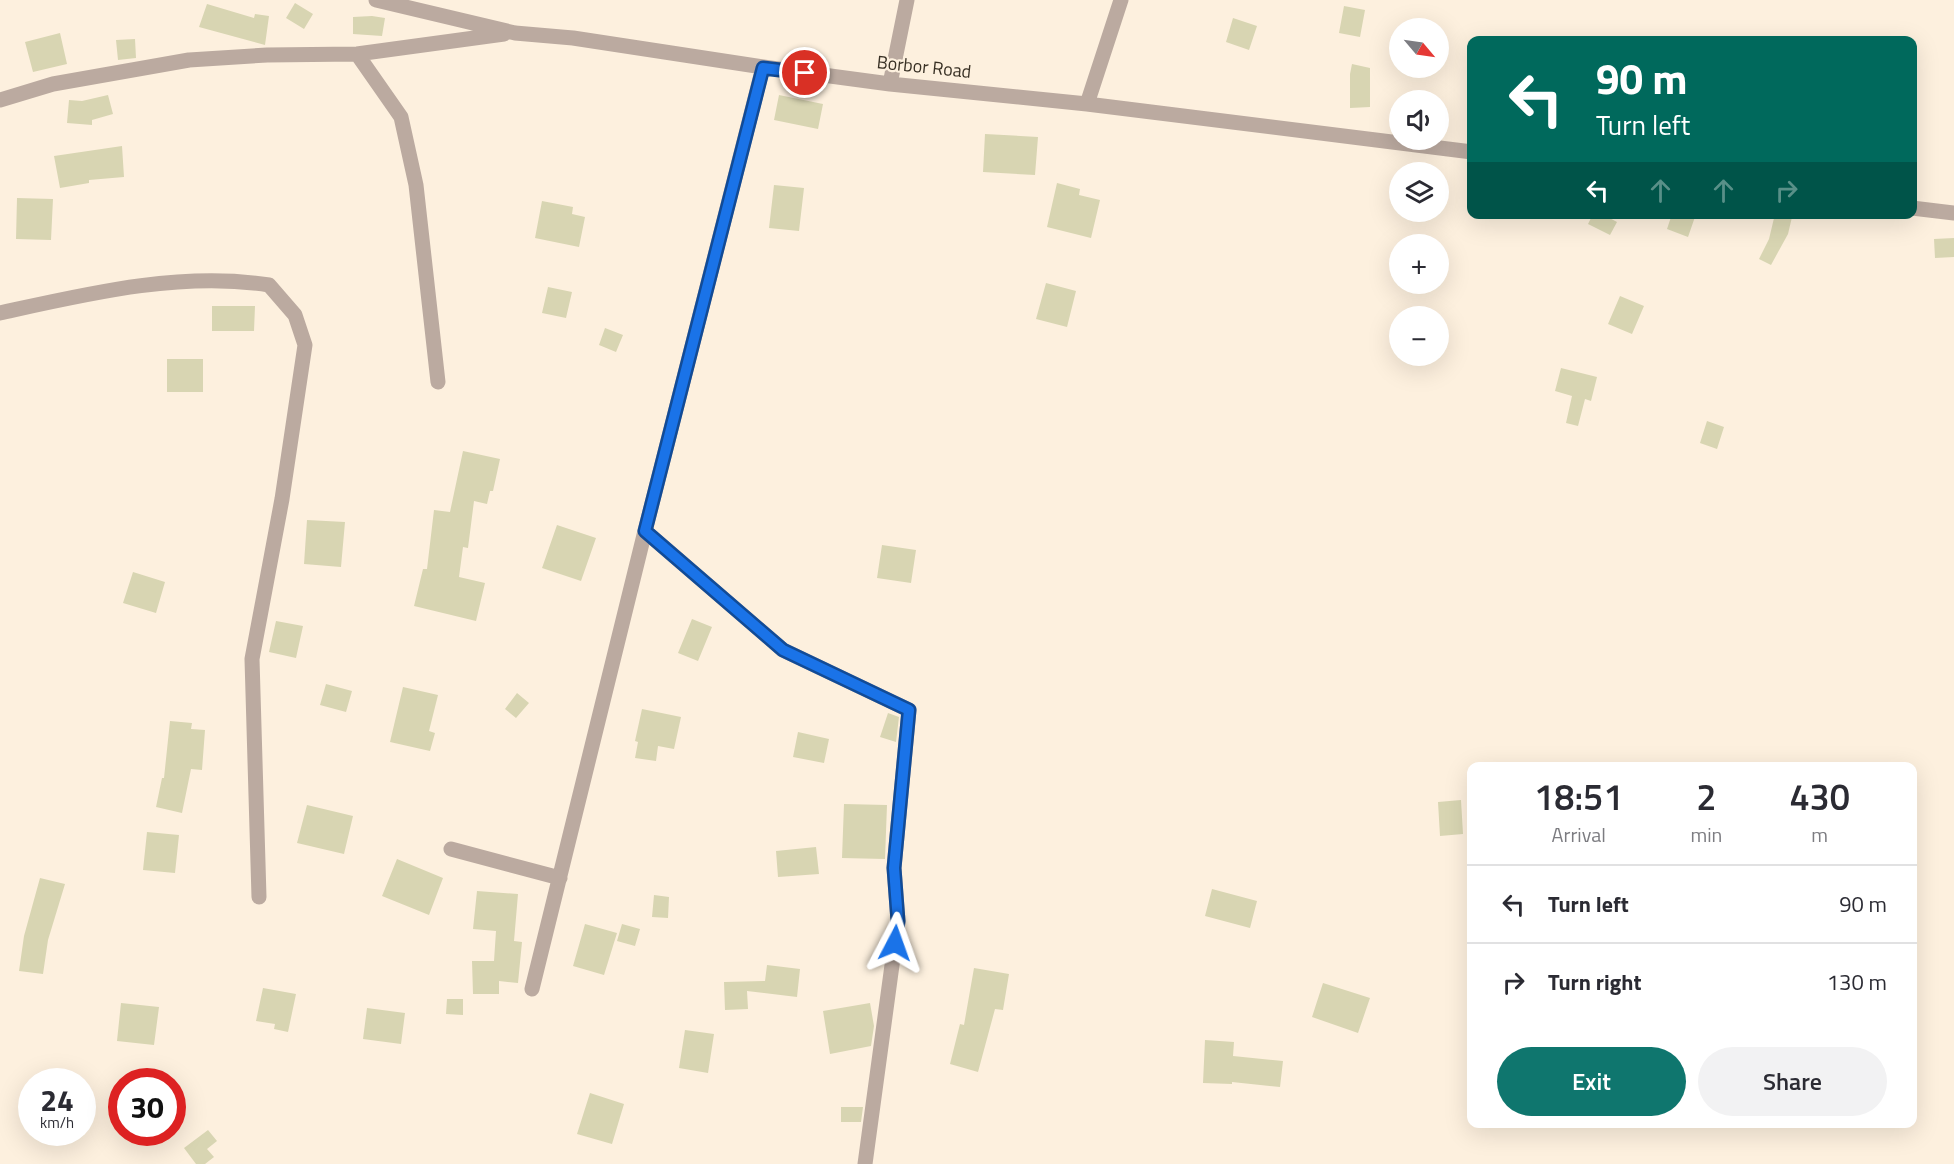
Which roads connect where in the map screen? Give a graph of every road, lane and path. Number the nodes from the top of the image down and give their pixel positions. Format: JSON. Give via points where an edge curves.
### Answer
{"nodes":[{"id":1,"x":376,"y":0,"type":"edge"},
{"id":2,"x":907,"y":0,"type":"edge"},
{"id":3,"x":1121,"y":0,"type":"edge"},
{"id":4,"x":515,"y":33,"type":"junction"},
{"id":5,"x":357,"y":54,"type":"junction"},
{"id":6,"x":763,"y":68,"type":"junction"},
{"id":7,"x":890,"y":84,"type":"junction"},
{"id":8,"x":0,"y":100,"type":"edge"},
{"id":9,"x":1087,"y":104,"type":"junction"},
{"id":10,"x":1467,"y":151,"type":"edge"},
{"id":11,"x":1917,"y":209,"type":"edge"},
{"id":12,"x":1954,"y":213,"type":"edge"},
{"id":13,"x":0,"y":313,"type":"edge"},
{"id":14,"x":438,"y":382,"type":"dead end"},
{"id":15,"x":645,"y":531,"type":"junction"},
{"id":16,"x":451,"y":849,"type":"dead end"},
{"id":17,"x":560,"y":878,"type":"junction"},
{"id":18,"x":259,"y":897,"type":"dead end"},
{"id":19,"x":532,"y":989,"type":"dead end"},
{"id":20,"x":865,"y":1164,"type":"edge"}],
"edges":[{"from":1,"to":4,"type":"street","name":"Borbor Road"},
{"from":2,"to":7,"type":"street"},
{"from":3,"to":9,"type":"street"},
{"from":4,"to":5,"type":"street"},
{"from":4,"to":6,"type":"street","name":"Borbor Road","via":[[573,38]]},
{"from":5,"to":8,"type":"street","via":[[189,60],[52,84]]},
{"from":5,"to":14,"type":"street","via":[[401,117],[416,185]]},
{"from":6,"to":7,"type":"street","name":"Borbor Road"},
{"from":6,"to":15,"type":"street"},
{"from":7,"to":9,"type":"street","name":"Borbor Road"},
{"from":9,"to":10,"type":"street","name":"Borbor Road"},
{"from":11,"to":12,"type":"street"},
{"from":13,"to":18,"type":"street","via":[[69,298],[199,279],[268,285],[295,315],[305,345],[252,659]]},
{"from":15,"to":17,"type":"street"},
{"from":15,"to":20,"type":"street","via":[[783,650],[909,710],[894,868],[898,921]]},
{"from":16,"to":17,"type":"street"},
{"from":17,"to":19,"type":"street"}]}
